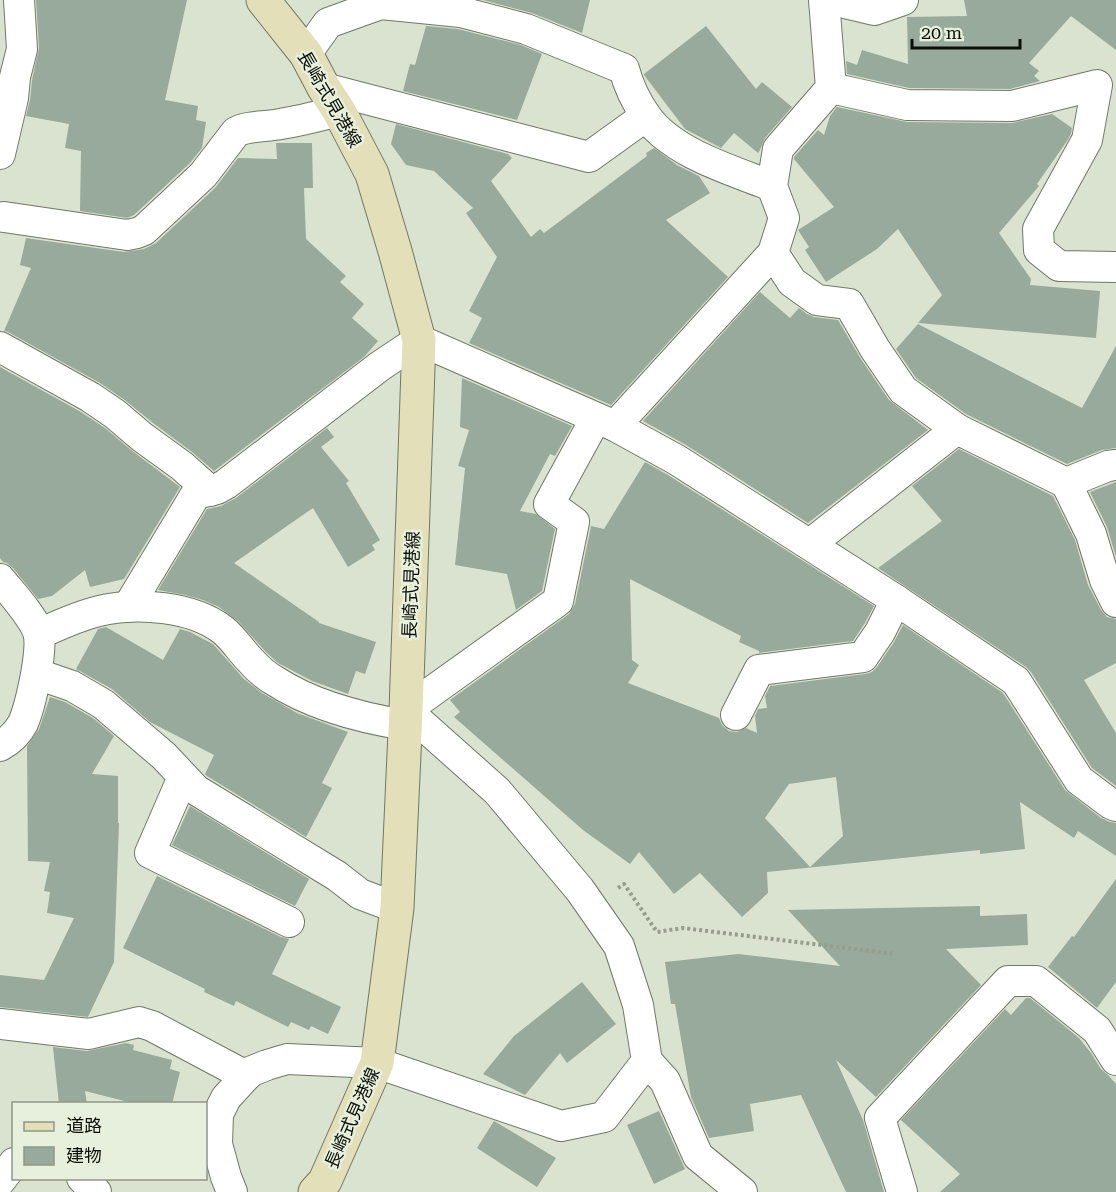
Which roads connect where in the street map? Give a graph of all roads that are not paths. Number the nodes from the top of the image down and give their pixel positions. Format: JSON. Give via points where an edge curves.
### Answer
{"nodes":[{"id":1,"x":19,"y":0,"type":"edge"},
{"id":2,"x":263,"y":0,"type":"edge"},
{"id":3,"x":824,"y":0,"type":"edge"},
{"id":4,"x":832,"y":0,"type":"edge"},
{"id":5,"x":903,"y":0,"type":"edge"},
{"id":6,"x":306,"y":54,"type":"junction"},
{"id":7,"x":831,"y":88,"type":"junction"},
{"id":8,"x":332,"y":99,"type":"junction"},
{"id":9,"x":646,"y":116,"type":"junction"},
{"id":10,"x":0,"y":154,"type":"edge"},
{"id":11,"x":772,"y":186,"type":"junction"},
{"id":12,"x":1,"y":213,"type":"edge"},
{"id":13,"x":773,"y":253,"type":"junction"},
{"id":14,"x":1116,"y":267,"type":"edge"},
{"id":15,"x":419,"y":340,"type":"junction"},
{"id":16,"x":0,"y":347,"type":"edge"},
{"id":17,"x":605,"y":422,"type":"junction"},
{"id":18,"x":957,"y":429,"type":"junction"},
{"id":19,"x":1116,"y":465,"type":"edge"},
{"id":20,"x":1066,"y":483,"type":"junction"},
{"id":21,"x":210,"y":491,"type":"junction"},
{"id":22,"x":810,"y":544,"type":"junction"},
{"id":23,"x":0,"y":579,"type":"edge"},
{"id":24,"x":896,"y":600,"type":"junction"},
{"id":25,"x":1116,"y":602,"type":"edge"},
{"id":26,"x":129,"y":607,"type":"junction"},
{"id":27,"x":39,"y":634,"type":"junction"},
{"id":28,"x":37,"y":674,"type":"junction"},
{"id":29,"x":736,"y":715,"type":"dead end"},
{"id":30,"x":406,"y":717,"type":"junction"},
{"id":31,"x":0,"y":746,"type":"edge"},
{"id":32,"x":183,"y":777,"type":"junction"},
{"id":33,"x":1116,"y":806,"type":"edge"},
{"id":34,"x":398,"y":908,"type":"junction"},
{"id":35,"x":289,"y":922,"type":"dead end"},
{"id":36,"x":0,"y":1024,"type":"edge"},
{"id":37,"x":1116,"y":1060,"type":"edge"},
{"id":38,"x":647,"y":1061,"type":"junction"},
{"id":39,"x":377,"y":1062,"type":"junction"},
{"id":40,"x":246,"y":1076,"type":"junction"},
{"id":41,"x":83,"y":1180,"type":"edge"},
{"id":42,"x":96,"y":1192,"type":"edge"},
{"id":43,"x":232,"y":1192,"type":"edge"},
{"id":44,"x":315,"y":1192,"type":"edge"},
{"id":45,"x":742,"y":1192,"type":"edge"},
{"id":46,"x":902,"y":1192,"type":"edge"}],
"edges":[{"from":1,"to":10,"type":"street","via":[[22,49]]},
{"from":2,"to":6,"type":"main road","name":"長崎式見港線"},
{"from":3,"to":7,"type":"street"},
{"from":4,"to":5,"type":"street","via":[[874,10]]},
{"from":6,"to":8,"type":"main road","name":"長崎式見港線"},
{"from":6,"to":9,"type":"street","via":[[328,23],[381,4],[461,12],[526,29],[624,69]]},
{"from":7,"to":11,"type":"street","via":[[778,149]]},
{"from":7,"to":14,"type":"street","via":[[907,105],[1012,106],[1097,85],[1087,140],[1038,229],[1039,249],[1059,266]]},
{"from":8,"to":9,"type":"street","via":[[589,157]]},
{"from":8,"to":12,"type":"street","via":[[296,122],[236,132],[203,175],[137,233],[127,235],[11,219]]},
{"from":8,"to":15,"type":"main road","name":"長崎式見港線","via":[[372,174]]},
{"from":9,"to":11,"type":"street","via":[[667,138],[710,162]]},
{"from":11,"to":13,"type":"street","via":[[784,218]]},
{"from":13,"to":17,"type":"street"},
{"from":13,"to":18,"type":"street","via":[[792,282],[817,300],[849,304],[903,390]]},
{"from":15,"to":17,"type":"street"},
{"from":15,"to":21,"type":"street","via":[[226,484]]},
{"from":15,"to":30,"type":"main road","name":"長崎式見港線"},
{"from":16,"to":21,"type":"street","via":[[115,414]]},
{"from":17,"to":22,"type":"street","via":[[677,460]]},
{"from":17,"to":30,"type":"street","via":[[549,504],[574,522],[558,601]]},
{"from":18,"to":20,"type":"street"},
{"from":18,"to":22,"type":"street"},
{"from":19,"to":20,"type":"street"},
{"from":20,"to":25,"type":"street","via":[[1091,534]]},
{"from":21,"to":26,"type":"street","via":[[196,494]]},
{"from":22,"to":24,"type":"street"},
{"from":23,"to":27,"type":"street"},
{"from":24,"to":29,"type":"street","via":[[863,657],[759,670]]},
{"from":24,"to":33,"type":"street","via":[[1016,681],[1079,780]]},
{"from":26,"to":27,"type":"street","via":[[100,611]]},
{"from":26,"to":30,"type":"street","via":[[160,608],[197,616],[218,626],[262,672],[301,696],[374,720]]},
{"from":27,"to":28,"type":"street"},
{"from":28,"to":31,"type":"street","via":[[22,724]]},
{"from":28,"to":32,"type":"street","via":[[72,686],[103,705]]},
{"from":30,"to":34,"type":"main road","name":"長崎式見港線"},
{"from":30,"to":38,"type":"street","via":[[497,790],[580,890],[619,946],[638,1005]]},
{"from":32,"to":34,"type":"street","via":[[196,790],[360,894]]},
{"from":32,"to":35,"type":"street","via":[[150,853]]},
{"from":34,"to":39,"type":"main road","name":"長崎式見港線"},
{"from":36,"to":40,"type":"street","via":[[89,1034],[139,1022]]},
{"from":37,"to":46,"type":"street","via":[[1097,1030],[1036,981],[1008,981],[880,1118]]},
{"from":38,"to":39,"type":"street","via":[[604,1117],[561,1126]]},
{"from":38,"to":45,"type":"street","via":[[665,1081],[698,1156]]},
{"from":39,"to":40,"type":"street","via":[[287,1059]]},
{"from":39,"to":44,"type":"main road","name":"長崎式見港線","via":[[325,1181]]},
{"from":40,"to":43,"type":"street","via":[[226,1098],[218,1114],[217,1144]]},
{"from":41,"to":42,"type":"street"}]}
